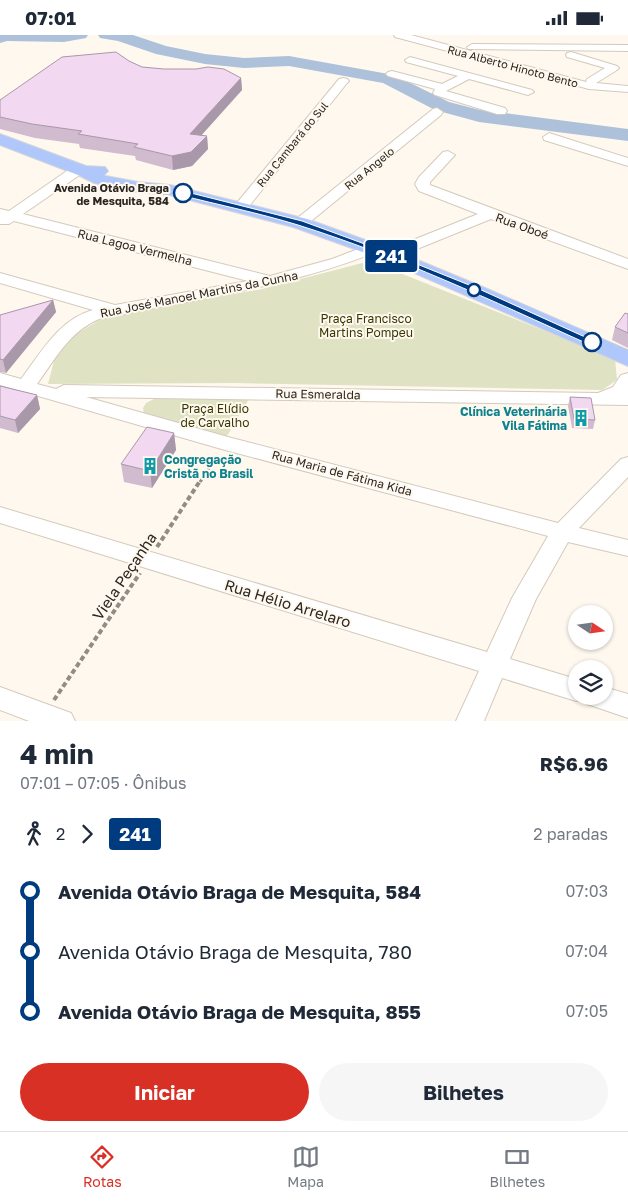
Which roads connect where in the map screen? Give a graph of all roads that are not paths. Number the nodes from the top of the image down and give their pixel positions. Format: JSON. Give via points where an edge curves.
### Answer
{"nodes":[{"id":1,"x":399,"y":35,"type":"edge"},
{"id":2,"x":424,"y":35,"type":"edge"},
{"id":3,"x":485,"y":35,"type":"edge"},
{"id":4,"x":443,"y":44,"type":"junction"},
{"id":5,"x":628,"y":48,"type":"edge"},
{"id":6,"x":489,"y":53,"type":"junction"},
{"id":7,"x":410,"y":60,"type":"dead end"},
{"id":8,"x":531,"y":71,"type":"junction"},
{"id":9,"x":392,"y":74,"type":"dead end"},
{"id":10,"x":462,"y":74,"type":"junction"},
{"id":11,"x":343,"y":81,"type":"dead end"},
{"id":12,"x":591,"y":81,"type":"dead end"},
{"id":13,"x":443,"y":88,"type":"junction"},
{"id":14,"x":628,"y":89,"type":"edge"},
{"id":15,"x":528,"y":92,"type":"dead end"},
{"id":16,"x":501,"y":111,"type":"dead end"},
{"id":17,"x":437,"y":112,"type":"dead end"},
{"id":18,"x":548,"y":137,"type":"dead end"},
{"id":19,"x":0,"y":139,"type":"edge"},
{"id":20,"x":448,"y":155,"type":"dead end"},
{"id":21,"x":628,"y":162,"type":"edge"},
{"id":22,"x":82,"y":170,"type":"junction"},
{"id":23,"x":241,"y":207,"type":"junction"},
{"id":24,"x":491,"y":214,"type":"junction"},
{"id":25,"x":4,"y":218,"type":"edge"},
{"id":26,"x":300,"y":223,"type":"junction"},
{"id":27,"x":380,"y":252,"type":"junction"},
{"id":28,"x":628,"y":264,"type":"edge"},
{"id":29,"x":0,"y":278,"type":"edge"},
{"id":30,"x":271,"y":281,"type":"junction"},
{"id":31,"x":114,"y":310,"type":"junction"},
{"id":32,"x":624,"y":361,"type":"edge"},
{"id":33,"x":0,"y":379,"type":"edge"},
{"id":34,"x":628,"y":379,"type":"edge"},
{"id":35,"x":32,"y":388,"type":"junction"},
{"id":36,"x":162,"y":392,"type":"junction"},
{"id":37,"x":599,"y":398,"type":"junction"},
{"id":38,"x":628,"y":399,"type":"edge"},
{"id":39,"x":149,"y":422,"type":"junction"},
{"id":40,"x":628,"y":464,"type":"edge"},
{"id":41,"x":0,"y":515,"type":"edge"},
{"id":42,"x":562,"y":533,"type":"junction"},
{"id":43,"x":628,"y":547,"type":"edge"},
{"id":44,"x":493,"y":665,"type":"junction"},
{"id":45,"x":568,"y":688,"type":"edge"},
{"id":46,"x":0,"y":698,"type":"edge"},
{"id":47,"x":613,"y":701,"type":"edge"},
{"id":48,"x":628,"y":706,"type":"edge"},
{"id":49,"x":52,"y":718,"type":"edge"},
{"id":50,"x":470,"y":721,"type":"edge"}],
"edges":[{"from":1,"to":4,"type":"street","name":"Rua Alberto Hinoto Bento"},
{"from":2,"to":4,"type":"street"},
{"from":3,"to":6,"type":"street"},
{"from":4,"to":6,"type":"street"},
{"from":4,"to":6,"type":"street","name":"Rua Alberto Hinoto Bento","via":[[467,53]]},
{"from":5,"to":6,"type":"street"},
{"from":6,"to":8,"type":"street","name":"Rua Alberto Hinoto Bento"},
{"from":6,"to":10,"type":"street"},
{"from":7,"to":10,"type":"street"},
{"from":8,"to":12,"type":"street","via":[[562,55],[613,68]]},
{"from":8,"to":14,"type":"street","name":"Rua Alberto Hinoto Bento","via":[[595,87]]},
{"from":9,"to":13,"type":"street"},
{"from":10,"to":13,"type":"street"},
{"from":10,"to":15,"type":"street"},
{"from":11,"to":23,"type":"street","name":"Rua Cambará do Sul"},
{"from":13,"to":16,"type":"street","via":[[439,91],[442,94]]},
{"from":17,"to":26,"type":"street","name":"Rua Angelo"},
{"from":18,"to":21,"type":"street"},
{"from":19,"to":22,"type":"main road"},
{"from":20,"to":24,"type":"street","via":[[424,180],[424,188]]},
{"from":22,"to":23,"type":"main road","via":[[89,177],[100,180],[149,190],[170,190]]},
{"from":22,"to":25,"type":"street"},
{"from":23,"to":26,"type":"main road"},
{"from":24,"to":27,"type":"street","name":"Rua Oboé"},
{"from":24,"to":28,"type":"street","name":"Rua Oboé"},
{"from":25,"to":30,"type":"street","name":"Rua Lagoa Vermelha"},
{"from":26,"to":27,"type":"main road"},
{"from":27,"to":30,"type":"street","name":"Rua José Manoel Martins da Cunha"},
{"from":27,"to":32,"type":"main road","via":[[476,291]]},
{"from":29,"to":31,"type":"street"},
{"from":30,"to":31,"type":"street","name":"Rua José Manoel Martins da Cunha"},
{"from":31,"to":35,"type":"street","name":"Rua José Manoel Martins da Cunha","via":[[78,322],[66,331]]},
{"from":33,"to":35,"type":"street","name":"Rua Maria de Fátima Kida"},
{"from":34,"to":37,"type":"street","name":"Rua Esmeralda","via":[[618,393]]},
{"from":35,"to":36,"type":"street","name":"Rua Esmeralda"},
{"from":35,"to":39,"type":"street","name":"Rua Maria de Fátima Kida"},
{"from":36,"to":37,"type":"street","name":"Rua Esmeralda"},
{"from":36,"to":39,"type":"street","via":[[144,401],[142,413]]},
{"from":37,"to":38,"type":"street","name":"Rua Esmeralda"},
{"from":39,"to":42,"type":"street","name":"Rua Maria de Fátima Kida"},
{"from":40,"to":42,"type":"street"},
{"from":41,"to":44,"type":"street","name":"Rua Hélio Arrelaro"},
{"from":42,"to":43,"type":"street","name":"Rua Maria de Fátima Kida"},
{"from":42,"to":44,"type":"street","via":[[524,598]]},
{"from":44,"to":45,"type":"street","name":"Rua Hélio Arrelaro"},
{"from":44,"to":50,"type":"street"},
{"from":46,"to":49,"type":"street"},
{"from":47,"to":48,"type":"street"}]}
